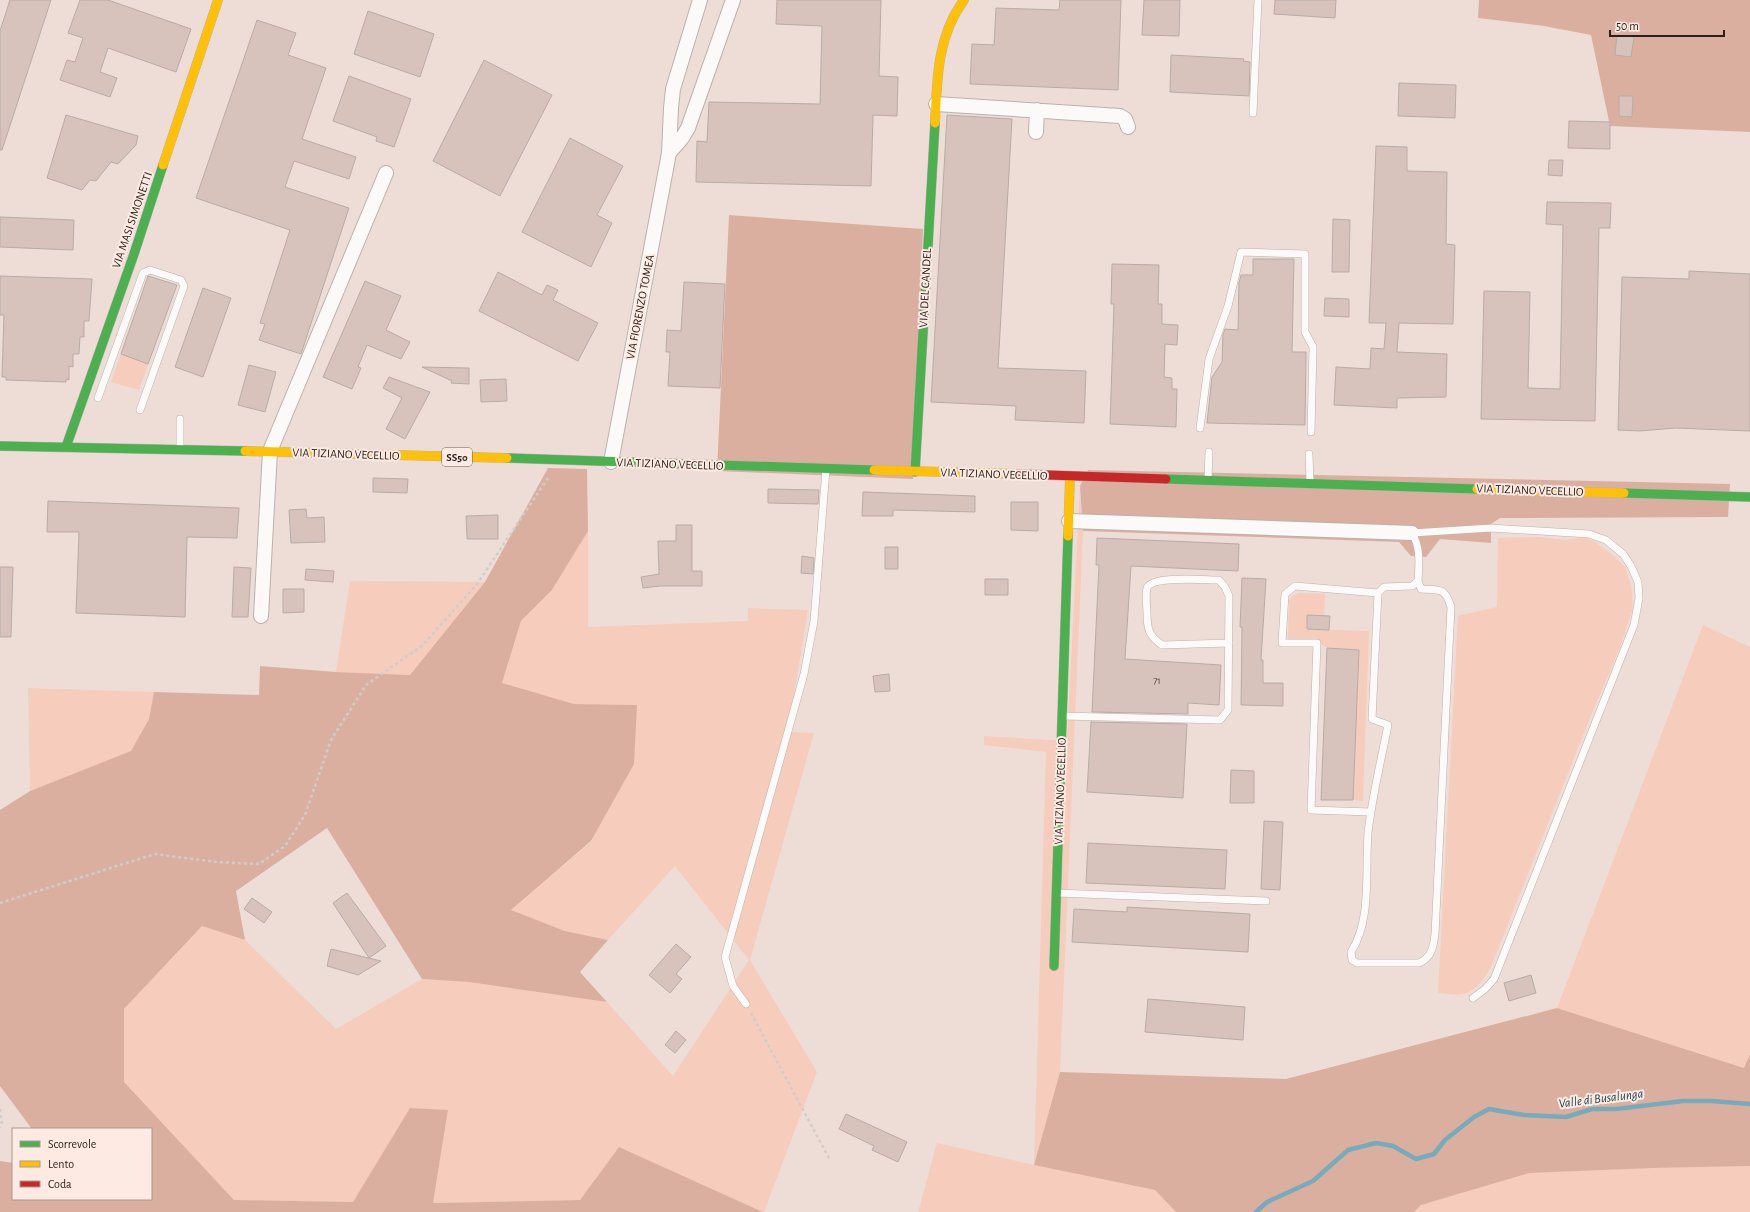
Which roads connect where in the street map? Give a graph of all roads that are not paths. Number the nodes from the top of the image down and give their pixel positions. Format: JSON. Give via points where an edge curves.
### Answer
{"nodes":[{"id":1,"x":218,"y":0,"type":"edge"},
{"id":2,"x":700,"y":0,"type":"edge"},
{"id":3,"x":732,"y":0,"type":"edge"},
{"id":4,"x":964,"y":0,"type":"edge"},
{"id":5,"x":1258,"y":0,"type":"edge"},
{"id":6,"x":936,"y":104,"type":"junction"},
{"id":7,"x":1038,"y":110,"type":"junction"},
{"id":8,"x":1253,"y":113,"type":"dead end"},
{"id":9,"x":1128,"y":127,"type":"dead end"},
{"id":10,"x":1036,"y":132,"type":"dead end"},
{"id":11,"x":669,"y":152,"type":"junction"},
{"id":12,"x":386,"y":172,"type":"dead end"},
{"id":13,"x":98,"y":398,"type":"dead end"},
{"id":14,"x":140,"y":410,"type":"dead end"},
{"id":15,"x":180,"y":419,"type":"dead end"},
{"id":16,"x":1200,"y":428,"type":"dead end"},
{"id":17,"x":1311,"y":432,"type":"dead end"},
{"id":18,"x":0,"y":446,"type":"edge"},
{"id":19,"x":66,"y":447,"type":"junction"},
{"id":20,"x":180,"y":450,"type":"junction"},
{"id":21,"x":270,"y":451,"type":"junction"},
{"id":22,"x":1209,"y":452,"type":"dead end"},
{"id":23,"x":1310,"y":454,"type":"dead end"},
{"id":24,"x":611,"y":462,"type":"junction"},
{"id":25,"x":826,"y":469,"type":"junction"},
{"id":26,"x":915,"y":472,"type":"junction"},
{"id":27,"x":1070,"y":477,"type":"junction"},
{"id":28,"x":1208,"y":481,"type":"junction"},
{"id":29,"x":1310,"y":484,"type":"junction"},
{"id":30,"x":1750,"y":497,"type":"edge"},
{"id":31,"x":1069,"y":521,"type":"junction"},
{"id":32,"x":1412,"y":533,"type":"junction"},
{"id":33,"x":1418,"y":581,"type":"junction"},
{"id":34,"x":1378,"y":593,"type":"junction"},
{"id":35,"x":261,"y":616,"type":"dead end"},
{"id":36,"x":1229,"y":643,"type":"junction"},
{"id":37,"x":1062,"y":716,"type":"junction"},
{"id":38,"x":1371,"y":812,"type":"junction"},
{"id":39,"x":1057,"y":893,"type":"junction"},
{"id":40,"x":1266,"y":901,"type":"dead end"},
{"id":41,"x":1054,"y":966,"type":"dead end"},
{"id":42,"x":1473,"y":998,"type":"dead end"},
{"id":43,"x":746,"y":1004,"type":"road end"}],
"edges":[{"from":1,"to":19,"type":"main road","name":"VIA MASI SIMONETTI","via":[[134,254]]},
{"from":2,"to":11,"type":"street","name":"VIA FIORENZO TOMEA","via":[[673,89]]},
{"from":3,"to":11,"type":"street","via":[[688,128]]},
{"from":4,"to":6,"type":"main road","name":"VIA DEL CANDEL","via":[[944,38]]},
{"from":5,"to":8,"type":"lane"},
{"from":6,"to":7,"type":"street"},
{"from":6,"to":26,"type":"main road","name":"VIA DEL CANDEL"},
{"from":7,"to":9,"type":"street","via":[[1120,116],[1125,119]]},
{"from":7,"to":10,"type":"street"},
{"from":11,"to":24,"type":"street","name":"VIA FIORENZO TOMEA"},
{"from":12,"to":21,"type":"street"},
{"from":13,"to":14,"type":"lane","via":[[144,273],[150,270],[181,280],[184,286]]},
{"from":15,"to":20,"type":"lane"},
{"from":16,"to":17,"type":"lane","via":[[1209,359],[1228,306],[1240,252],[1305,254],[1305,332],[1312,347]]},
{"from":18,"to":19,"type":"main road","name":"VIA TIZIANO VECELLIO","number":"SS50"},
{"from":19,"to":20,"type":"main road","name":"VIA TIZIANO VECELLIO","number":"SS50"},
{"from":20,"to":21,"type":"main road","name":"VIA TIZIANO VECELLIO","number":"SS50"},
{"from":21,"to":24,"type":"main road","name":"VIA TIZIANO VECELLIO","number":"SS50"},
{"from":21,"to":35,"type":"street"},
{"from":22,"to":28,"type":"lane"},
{"from":23,"to":29,"type":"lane"},
{"from":24,"to":25,"type":"main road","name":"VIA TIZIANO VECELLIO","number":"SS50"},
{"from":25,"to":26,"type":"main road","name":"VIA TIZIANO VECELLIO","number":"SS50"},
{"from":25,"to":43,"type":"lane","via":[[814,621],[804,674],[725,957],[733,986]]},
{"from":26,"to":27,"type":"main road","name":"VIA TIZIANO VECELLIO"},
{"from":27,"to":28,"type":"main road","name":"VIA TIZIANO VECELLIO"},
{"from":27,"to":31,"type":"main road","name":"VIA TIZIANO VECELLIO"},
{"from":28,"to":29,"type":"main road","name":"VIA TIZIANO VECELLIO"},
{"from":29,"to":30,"type":"main road","name":"VIA TIZIANO VECELLIO"},
{"from":31,"to":32,"type":"street"},
{"from":31,"to":37,"type":"main road","name":"VIA TIZIANO VECELLIO"},
{"from":32,"to":33,"type":"lane","via":[[1419,552]]},
{"from":32,"to":42,"type":"lane","via":[[1491,528],[1589,534],[1606,540],[1623,554],[1638,582],[1639,598],[1634,625],[1503,957],[1494,979]]},
{"from":33,"to":34,"type":"lane","via":[[1412,586],[1384,587]]},
{"from":33,"to":38,"type":"lane","via":[[1421,589],[1442,590],[1447,595],[1451,607],[1435,934],[1433,951],[1427,959],[1419,963],[1357,963],[1352,960],[1350,952],[1357,943],[1364,915]]},
{"from":34,"to":38,"type":"lane","via":[[1372,719],[1388,725]]},
{"from":34,"to":38,"type":"lane","via":[[1295,586],[1285,594],[1282,643],[1317,643],[1311,810]]},
{"from":36,"to":36,"type":"lane","via":[[1229,596],[1219,580],[1152,582],[1147,589],[1147,628],[1154,640],[1162,644]]},
{"from":36,"to":37,"type":"lane","via":[[1228,710],[1220,720]]},
{"from":37,"to":39,"type":"main road","name":"VIA TIZIANO VECELLIO"},
{"from":39,"to":40,"type":"lane"},
{"from":39,"to":41,"type":"main road","name":"VIA TIZIANO VECELLIO"}]}
